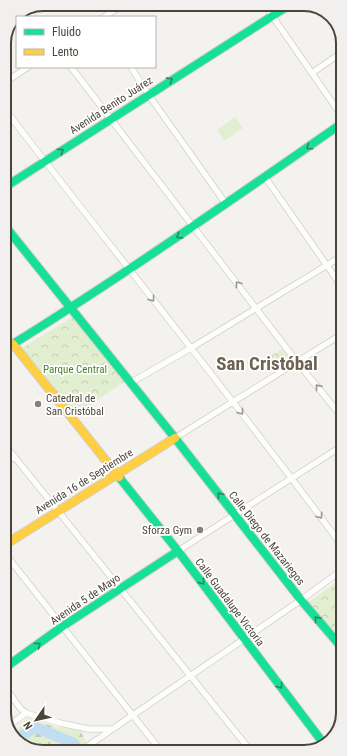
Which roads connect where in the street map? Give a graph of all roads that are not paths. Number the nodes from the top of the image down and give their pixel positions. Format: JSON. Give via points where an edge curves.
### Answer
{"nodes":[{"id":1,"x":269,"y":11,"type":"edge"},
{"id":2,"x":280,"y":11,"type":"edge"},
{"id":3,"x":272,"y":16,"type":"junction"},
{"id":4,"x":336,"y":56,"type":"edge"},
{"id":5,"x":27,"y":68,"type":"edge"},
{"id":6,"x":73,"y":68,"type":"edge"},
{"id":7,"x":132,"y":68,"type":"edge"},
{"id":8,"x":312,"y":73,"type":"junction"},
{"id":9,"x":11,"y":79,"type":"edge"},
{"id":10,"x":148,"y":94,"type":"junction"},
{"id":11,"x":336,"y":108,"type":"edge"},
{"id":12,"x":11,"y":117,"type":"edge"},
{"id":13,"x":110,"y":118,"type":"junction"},
{"id":14,"x":336,"y":128,"type":"edge"},
{"id":15,"x":45,"y":162,"type":"junction"},
{"id":16,"x":266,"y":177,"type":"junction"},
{"id":17,"x":11,"y":183,"type":"edge"},
{"id":18,"x":226,"y":204,"type":"junction"},
{"id":19,"x":194,"y":226,"type":"junction"},
{"id":20,"x":11,"y":234,"type":"edge"},
{"id":21,"x":336,"y":260,"type":"edge"},
{"id":22,"x":327,"y":265,"type":"junction"},
{"id":23,"x":128,"y":269,"type":"junction"},
{"id":24,"x":336,"y":278,"type":"edge"},
{"id":25,"x":257,"y":308,"type":"junction"},
{"id":26,"x":70,"y":309,"type":"junction"},
{"id":27,"x":336,"y":338,"type":"edge"},
{"id":28,"x":11,"y":342,"type":"edge"},
{"id":29,"x":13,"y":344,"type":"junction"},
{"id":30,"x":191,"y":348,"type":"junction"},
{"id":31,"x":297,"y":362,"type":"junction"},
{"id":32,"x":130,"y":383,"type":"junction"},
{"id":33,"x":233,"y":402,"type":"junction"},
{"id":34,"x":336,"y":410,"type":"edge"},
{"id":35,"x":175,"y":438,"type":"junction"},
{"id":36,"x":336,"y":450,"type":"edge"},
{"id":37,"x":11,"y":452,"type":"edge"},
{"id":38,"x":15,"y":457,"type":"junction"},
{"id":39,"x":11,"y":459,"type":"edge"},
{"id":40,"x":117,"y":474,"type":"junction"},
{"id":41,"x":292,"y":478,"type":"junction"},
{"id":42,"x":58,"y":510,"type":"junction"},
{"id":43,"x":235,"y":514,"type":"junction"},
{"id":44,"x":336,"y":538,"type":"edge"},
{"id":45,"x":11,"y":541,"type":"edge"},
{"id":46,"x":178,"y":551,"type":"junction"},
{"id":47,"x":11,"y":562,"type":"edge"},
{"id":48,"x":336,"y":574,"type":"edge"},
{"id":49,"x":121,"y":588,"type":"junction"},
{"id":50,"x":301,"y":600,"type":"junction"},
{"id":51,"x":63,"y":626,"type":"junction"},
{"id":52,"x":245,"y":638,"type":"junction"},
{"id":53,"x":336,"y":641,"type":"edge"},
{"id":54,"x":11,"y":663,"type":"edge"},
{"id":55,"x":189,"y":676,"type":"junction"},
{"id":56,"x":11,"y":695,"type":"edge"},
{"id":57,"x":26,"y":713,"type":"junction"},
{"id":58,"x":132,"y":715,"type":"junction"},
{"id":59,"x":13,"y":722,"type":"edge"},
{"id":60,"x":111,"y":729,"type":"junction"},
{"id":61,"x":321,"y":740,"type":"edge"},
{"id":62,"x":88,"y":745,"type":"edge"},
{"id":63,"x":157,"y":745,"type":"edge"},
{"id":64,"x":246,"y":745,"type":"edge"}],
"edges":[{"from":1,"to":3,"type":"street"},
{"from":2,"to":3,"type":"street","name":"Avenida Benito Juárez"},
{"from":3,"to":8,"type":"street"},
{"from":10,"to":3,"type":"street","name":"Avenida Benito Juárez","one_way":true},
{"from":4,"to":8,"type":"street"},
{"from":5,"to":9,"type":"street"},
{"from":6,"to":13,"type":"street"},
{"from":7,"to":10,"type":"street"},
{"from":8,"to":11,"type":"street"},
{"from":10,"to":13,"type":"street","name":"Avenida Benito Juárez"},
{"from":10,"to":18,"type":"street"},
{"from":12,"to":15,"type":"street"},
{"from":15,"to":13,"type":"street","name":"Avenida Benito Juárez","one_way":true},
{"from":13,"to":19,"type":"street"},
{"from":14,"to":16,"type":"street","one_way":true},
{"from":15,"to":17,"type":"street","name":"Avenida Benito Juárez"},
{"from":15,"to":23,"type":"street"},
{"from":16,"to":18,"type":"street"},
{"from":16,"to":22,"type":"street"},
{"from":18,"to":19,"type":"street"},
{"from":19,"to":23,"type":"street","one_way":true},
{"from":25,"to":19,"type":"street","one_way":true},
{"from":20,"to":26,"type":"street","name":"Calle Diego de Mazariegos"},
{"from":21,"to":22,"type":"street"},
{"from":22,"to":24,"type":"street"},
{"from":22,"to":25,"type":"street"},
{"from":23,"to":26,"type":"street"},
{"from":23,"to":30,"type":"street","one_way":true},
{"from":25,"to":30,"type":"street"},
{"from":25,"to":31,"type":"street"},
{"from":26,"to":29,"type":"street"},
{"from":26,"to":32,"type":"street","name":"Calle Diego de Mazariegos"},
{"from":27,"to":31,"type":"street"},
{"from":28,"to":29,"type":"street"},
{"from":29,"to":40,"type":"street","name":"Calle Guadalupe Victoria"},
{"from":30,"to":32,"type":"street"},
{"from":30,"to":33,"type":"street"},
{"from":31,"to":33,"type":"street"},
{"from":34,"to":31,"type":"street","one_way":true},
{"from":32,"to":35,"type":"street","name":"Calle Diego de Mazariegos"},
{"from":33,"to":35,"type":"street"},
{"from":33,"to":41,"type":"street","one_way":true},
{"from":35,"to":40,"type":"street","name":"Avenida 16 de Septiembre"},
{"from":43,"to":35,"type":"street","name":"Calle Diego de Mazariegos","one_way":true},
{"from":36,"to":41,"type":"street"},
{"from":37,"to":38,"type":"street"},
{"from":38,"to":39,"type":"street"},
{"from":38,"to":42,"type":"street"},
{"from":40,"to":42,"type":"street","name":"Avenida 16 de Septiembre"},
{"from":40,"to":46,"type":"street","name":"Calle Guadalupe Victoria"},
{"from":41,"to":43,"type":"street"},
{"from":41,"to":44,"type":"street","one_way":true},
{"from":42,"to":45,"type":"street","name":"Avenida 16 de Septiembre"},
{"from":42,"to":49,"type":"street"},
{"from":43,"to":46,"type":"street"},
{"from":43,"to":50,"type":"street","name":"Calle Diego de Mazariegos"},
{"from":46,"to":49,"type":"street","name":"Avenida 5 de Mayo"},
{"from":46,"to":52,"type":"street","name":"Calle Guadalupe Victoria","one_way":true},
{"from":47,"to":51,"type":"street"},
{"from":48,"to":50,"type":"street"},
{"from":49,"to":51,"type":"street","name":"Avenida 5 de Mayo"},
{"from":49,"to":55,"type":"street"},
{"from":50,"to":52,"type":"street"},
{"from":53,"to":50,"type":"street","name":"Calle Diego de Mazariegos","one_way":true},
{"from":54,"to":51,"type":"street","name":"Avenida 5 de Mayo","one_way":true},
{"from":51,"to":58,"type":"street"},
{"from":52,"to":55,"type":"street"},
{"from":52,"to":61,"type":"street","name":"Calle Guadalupe Victoria","one_way":true},
{"from":55,"to":58,"type":"street"},
{"from":55,"to":64,"type":"street"},
{"from":56,"to":57,"type":"street"},
{"from":57,"to":59,"type":"street"},
{"from":57,"to":60,"type":"street","via":[[88,729]]},
{"from":58,"to":60,"type":"street"},
{"from":58,"to":63,"type":"street"},
{"from":60,"to":62,"type":"street"}]}
